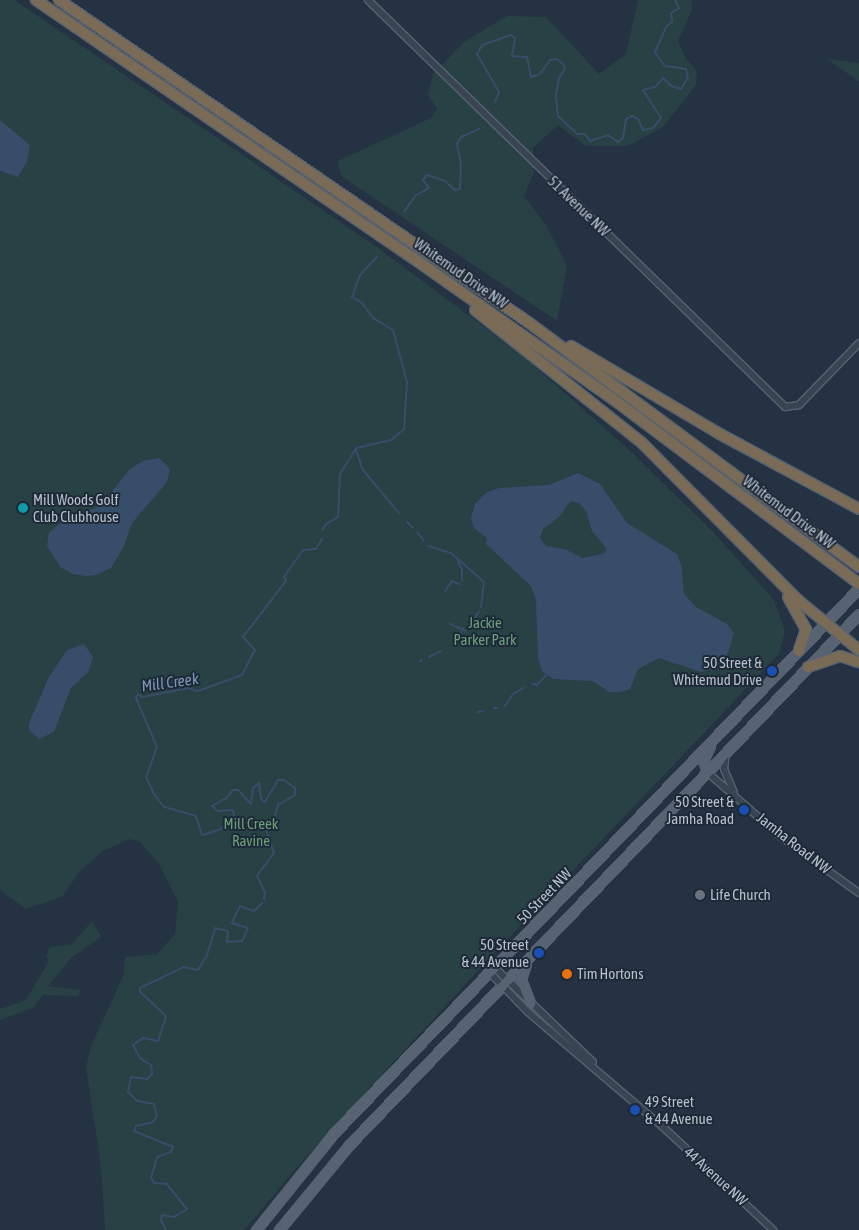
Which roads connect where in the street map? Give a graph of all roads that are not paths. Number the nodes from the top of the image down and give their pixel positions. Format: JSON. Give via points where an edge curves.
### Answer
{"nodes":[{"id":1,"x":36,"y":0,"type":"edge"},
{"id":2,"x":59,"y":0,"type":"edge"},
{"id":3,"x":368,"y":0,"type":"edge"},
{"id":4,"x":413,"y":258,"type":"junction"},
{"id":5,"x":528,"y":322,"type":"junction"},
{"id":6,"x":859,"y":343,"type":"edge"},
{"id":7,"x":835,"y":498,"type":"junction"},
{"id":8,"x":859,"y":509,"type":"edge"},
{"id":9,"x":859,"y":514,"type":"edge"},
{"id":10,"x":859,"y":567,"type":"edge"},
{"id":11,"x":768,"y":570,"type":"junction"},
{"id":12,"x":859,"y":586,"type":"edge"},
{"id":13,"x":859,"y":615,"type":"edge"},
{"id":14,"x":825,"y":623,"type":"junction"},
{"id":15,"x":840,"y":635,"type":"junction"},
{"id":16,"x":859,"y":650,"type":"edge"},
{"id":17,"x":799,"y":651,"type":"junction"},
{"id":18,"x":859,"y":662,"type":"edge"},
{"id":19,"x":808,"y":667,"type":"junction"},
{"id":20,"x":715,"y":737,"type":"junction"},
{"id":21,"x":726,"y":753,"type":"junction"},
{"id":22,"x":707,"y":772,"type":"junction"},
{"id":23,"x":736,"y":795,"type":"junction"},
{"id":24,"x":859,"y":894,"type":"edge"},
{"id":25,"x":530,"y":956,"type":"junction"},
{"id":26,"x":492,"y":970,"type":"junction"},
{"id":27,"x":504,"y":983,"type":"junction"},
{"id":28,"x":530,"y":1003,"type":"junction"},
{"id":29,"x":613,"y":1083,"type":"junction"},
{"id":30,"x":256,"y":1230,"type":"edge"},
{"id":31,"x":279,"y":1230,"type":"edge"},
{"id":32,"x":772,"y":1230,"type":"edge"}],
"edges":[{"from":1,"to":4,"type":"highway","name":"Whitemud Drive NW"},
{"from":2,"to":5,"type":"highway","name":"Whitemud Drive NW"},
{"from":3,"to":6,"type":"street","name":"51 Avenue NW","via":[[782,404],[793,408],[804,400]]},
{"from":4,"to":11,"type":"highway","via":[[642,443]]},
{"from":4,"to":12,"type":"highway","name":"Whitemud Drive NW","via":[[613,399]]},
{"from":5,"to":7,"type":"highway"},
{"from":5,"to":10,"type":"highway","name":"Whitemud Drive NW"},
{"from":7,"to":8,"type":"highway"},
{"from":7,"to":9,"type":"highway"},
{"from":11,"to":14,"type":"highway"},
{"from":11,"to":17,"type":"highway","via":[[804,624],[806,635]]},
{"from":12,"to":14,"type":"main road","name":"50 Street NW"},
{"from":13,"to":15,"type":"main road"},
{"from":14,"to":15,"type":"highway"},
{"from":14,"to":17,"type":"main road","name":"50 Street NW"},
{"from":15,"to":16,"type":"highway"},
{"from":15,"to":19,"type":"main road"},
{"from":17,"to":20,"type":"main road","name":"50 Street NW"},
{"from":18,"to":19,"type":"highway","via":[[836,657]]},
{"from":19,"to":21,"type":"main road"},
{"from":20,"to":22,"type":"main road","via":[[702,761]]},
{"from":20,"to":26,"type":"main road","name":"50 Street NW"},
{"from":21,"to":22,"type":"main road"},
{"from":21,"to":23,"type":"street","via":[[724,769]]},
{"from":22,"to":23,"type":"street","name":"Jamha Road NW"},
{"from":22,"to":25,"type":"main road"},
{"from":23,"to":24,"type":"street","name":"Jamha Road NW","via":[[780,836]]},
{"from":25,"to":27,"type":"main road"},
{"from":25,"to":28,"type":"main road","via":[[521,979]]},
{"from":26,"to":27,"type":"street","name":"44 Avenue NW"},
{"from":26,"to":30,"type":"main road","name":"50 Street NW","via":[[334,1133]]},
{"from":27,"to":28,"type":"street","name":"44 Avenue NW"},
{"from":27,"to":29,"type":"street","name":"44 Avenue NW","via":[[561,1041]]},
{"from":27,"to":31,"type":"main road","via":[[349,1144]]},
{"from":28,"to":29,"type":"street","name":"44 Avenue NW"},
{"from":29,"to":32,"type":"street","name":"44 Avenue NW"}]}
